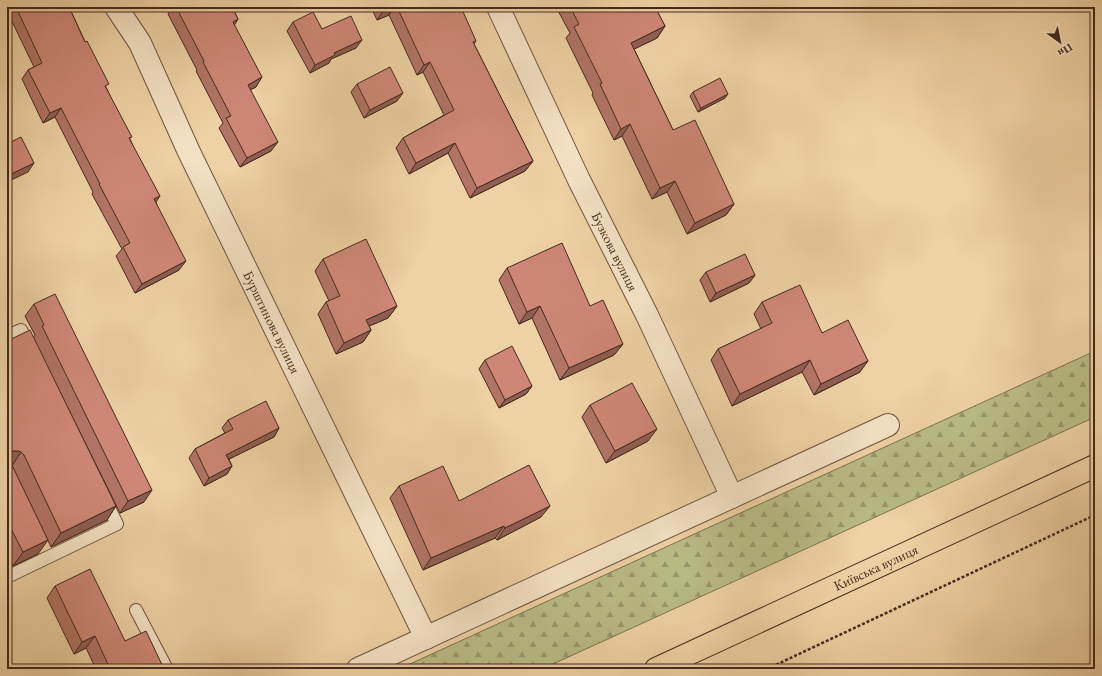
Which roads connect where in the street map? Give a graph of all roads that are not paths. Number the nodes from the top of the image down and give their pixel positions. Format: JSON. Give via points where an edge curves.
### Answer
{"nodes":[{"id":1,"x":116,"y":7,"type":"edge"},
{"id":2,"x":498,"y":7,"type":"edge"},
{"id":3,"x":7,"y":336,"type":"edge"},
{"id":4,"x":35,"y":358,"type":"edge"},
{"id":5,"x":888,"y":426,"type":"dead end"},
{"id":6,"x":1095,"y":466,"type":"edge"},
{"id":7,"x":100,"y":490,"type":"edge"},
{"id":8,"x":732,"y":497,"type":"junction"},
{"id":9,"x":7,"y":577,"type":"edge"},
{"id":10,"x":136,"y":610,"type":"dead end"},
{"id":11,"x":426,"y":638,"type":"junction"},
{"id":12,"x":167,"y":669,"type":"edge"},
{"id":13,"x":358,"y":669,"type":"edge"},
{"id":14,"x":656,"y":669,"type":"edge"}],
"edges":[{"from":1,"to":11,"type":"street","name":"Бурштинова вулиця","via":[[140,43],[189,152]]},
{"from":2,"to":8,"type":"street","name":"Бузкова вулиця"},
{"from":3,"to":4,"type":"lane","via":[[21,330]]},
{"from":5,"to":8,"type":"street"},
{"from":6,"to":14,"type":"main road","name":"Київська вулиця"},
{"from":7,"to":9,"type":"lane","via":[[117,524],[46,554]]},
{"from":8,"to":11,"type":"street"},
{"from":10,"to":12,"type":"lane"},
{"from":11,"to":13,"type":"street"}]}
